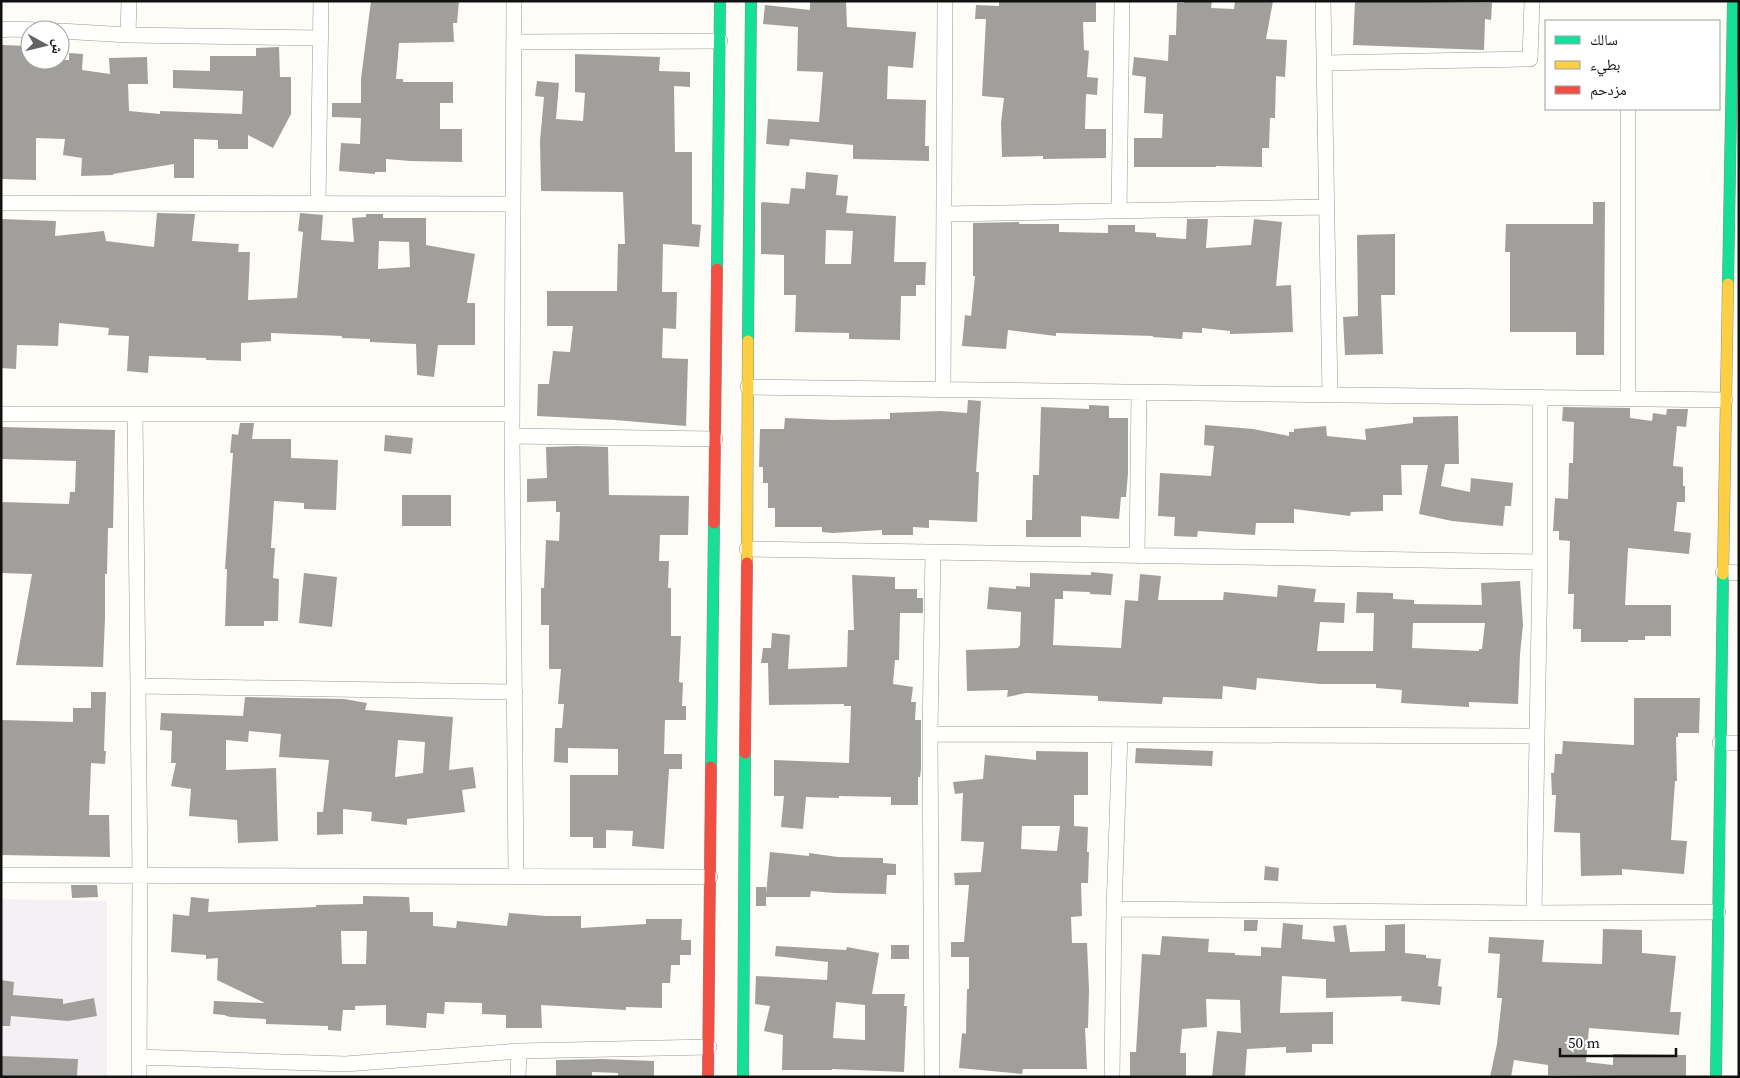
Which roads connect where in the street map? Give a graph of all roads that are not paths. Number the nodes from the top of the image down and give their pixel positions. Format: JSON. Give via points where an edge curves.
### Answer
{"nodes":[{"id":1,"x":128,"y":1,"type":"edge"},
{"id":2,"x":321,"y":1,"type":"edge"},
{"id":3,"x":514,"y":1,"type":"edge"},
{"id":4,"x":720,"y":1,"type":"edge"},
{"id":5,"x":751,"y":1,"type":"edge"},
{"id":6,"x":945,"y":1,"type":"edge"},
{"id":7,"x":1122,"y":1,"type":"edge"},
{"id":8,"x":1323,"y":1,"type":"edge"},
{"id":9,"x":1532,"y":1,"type":"edge"},
{"id":10,"x":1733,"y":1,"type":"edge"},
{"id":11,"x":20,"y":29,"type":"edge"},
{"id":12,"x":1,"y":30,"type":"edge"},
{"id":13,"x":70,"y":32,"type":"edge"},
{"id":14,"x":128,"y":35,"type":"junction"},
{"id":15,"x":321,"y":38,"type":"junction"},
{"id":16,"x":720,"y":41,"type":"junction"},
{"id":17,"x":514,"y":42,"type":"junction"},
{"id":18,"x":1735,"y":61,"type":"edge"},
{"id":19,"x":1324,"y":63,"type":"junction"},
{"id":20,"x":1628,"y":110,"type":"edge"},
{"id":21,"x":1,"y":203,"type":"edge"},
{"id":22,"x":318,"y":204,"type":"junction"},
{"id":23,"x":513,"y":204,"type":"junction"},
{"id":24,"x":1327,"y":207,"type":"junction"},
{"id":25,"x":1119,"y":210,"type":"junction"},
{"id":26,"x":944,"y":214,"type":"junction"},
{"id":27,"x":748,"y":387,"type":"junction"},
{"id":28,"x":944,"y":390,"type":"junction"},
{"id":29,"x":1139,"y":392,"type":"junction"},
{"id":30,"x":1330,"y":395,"type":"junction"},
{"id":31,"x":1540,"y":398,"type":"junction"},
{"id":32,"x":1628,"y":399,"type":"junction"},
{"id":33,"x":1725,"y":400,"type":"junction"},
{"id":34,"x":1,"y":414,"type":"edge"},
{"id":35,"x":135,"y":414,"type":"junction"},
{"id":36,"x":512,"y":414,"type":"junction"},
{"id":37,"x":512,"y":436,"type":"junction"},
{"id":38,"x":715,"y":439,"type":"junction"},
{"id":39,"x":747,"y":549,"type":"junction"},
{"id":40,"x":933,"y":552,"type":"junction"},
{"id":41,"x":1137,"y":556,"type":"junction"},
{"id":42,"x":1540,"y":562,"type":"junction"},
{"id":43,"x":1723,"y":572,"type":"junction"},
{"id":44,"x":1739,"y":572,"type":"edge"},
{"id":45,"x":138,"y":686,"type":"junction"},
{"id":46,"x":515,"y":692,"type":"junction"},
{"id":47,"x":930,"y":734,"type":"junction"},
{"id":48,"x":1120,"y":735,"type":"junction"},
{"id":49,"x":1537,"y":736,"type":"junction"},
{"id":50,"x":1720,"y":742,"type":"junction"},
{"id":51,"x":1739,"y":743,"type":"edge"},
{"id":52,"x":1,"y":875,"type":"edge"},
{"id":53,"x":140,"y":875,"type":"junction"},
{"id":54,"x":516,"y":876,"type":"junction"},
{"id":55,"x":710,"y":877,"type":"junction"},
{"id":56,"x":1114,"y":910,"type":"junction"},
{"id":57,"x":1718,"y":912,"type":"junction"},
{"id":58,"x":1534,"y":914,"type":"junction"},
{"id":59,"x":709,"y":1047,"type":"junction"},
{"id":60,"x":519,"y":1051,"type":"junction"},
{"id":61,"x":139,"y":1057,"type":"junction"},
{"id":62,"x":345,"y":1070,"type":"edge"},
{"id":63,"x":139,"y":1077,"type":"edge"},
{"id":64,"x":518,"y":1077,"type":"edge"},
{"id":65,"x":708,"y":1077,"type":"edge"},
{"id":66,"x":743,"y":1077,"type":"edge"},
{"id":67,"x":932,"y":1077,"type":"edge"},
{"id":68,"x":1112,"y":1077,"type":"edge"},
{"id":69,"x":1716,"y":1077,"type":"edge"}],
"edges":[{"from":1,"to":14,"type":"street"},
{"from":2,"to":15,"type":"street"},
{"from":3,"to":17,"type":"street"},
{"from":4,"to":16,"type":"street"},
{"from":5,"to":27,"type":"street"},
{"from":6,"to":26,"type":"street"},
{"from":7,"to":25,"type":"street"},
{"from":8,"to":19,"type":"street"},
{"from":9,"to":19,"type":"street","via":[[1530,59]]},
{"from":10,"to":18,"type":"street"},
{"from":11,"to":12,"type":"street"},
{"from":13,"to":14,"type":"street"},
{"from":14,"to":15,"type":"street"},
{"from":15,"to":22,"type":"street"},
{"from":16,"to":17,"type":"street"},
{"from":16,"to":38,"type":"street"},
{"from":17,"to":23,"type":"street"},
{"from":18,"to":33,"type":"street"},
{"from":19,"to":24,"type":"street"},
{"from":20,"to":32,"type":"street"},
{"from":21,"to":22,"type":"street"},
{"from":22,"to":23,"type":"street"},
{"from":23,"to":36,"type":"street"},
{"from":24,"to":25,"type":"street"},
{"from":24,"to":30,"type":"street"},
{"from":25,"to":26,"type":"street"},
{"from":26,"to":28,"type":"street"},
{"from":27,"to":28,"type":"street"},
{"from":27,"to":39,"type":"street"},
{"from":28,"to":29,"type":"street"},
{"from":29,"to":30,"type":"street"},
{"from":29,"to":41,"type":"street"},
{"from":30,"to":31,"type":"street"},
{"from":31,"to":32,"type":"street"},
{"from":31,"to":42,"type":"street"},
{"from":32,"to":33,"type":"street"},
{"from":33,"to":43,"type":"street"},
{"from":34,"to":35,"type":"street"},
{"from":35,"to":36,"type":"street"},
{"from":35,"to":45,"type":"street"},
{"from":36,"to":37,"type":"street"},
{"from":37,"to":38,"type":"street"},
{"from":37,"to":46,"type":"street"},
{"from":38,"to":55,"type":"street"},
{"from":39,"to":40,"type":"street"},
{"from":39,"to":66,"type":"street"},
{"from":40,"to":41,"type":"street"},
{"from":40,"to":47,"type":"street"},
{"from":41,"to":42,"type":"street"},
{"from":42,"to":49,"type":"street"},
{"from":43,"to":44,"type":"street"},
{"from":43,"to":50,"type":"street"},
{"from":45,"to":46,"type":"street"},
{"from":45,"to":53,"type":"street"},
{"from":46,"to":54,"type":"street"},
{"from":47,"to":48,"type":"street"},
{"from":47,"to":67,"type":"street"},
{"from":48,"to":49,"type":"street"},
{"from":48,"to":56,"type":"street"},
{"from":49,"to":58,"type":"street"},
{"from":50,"to":51,"type":"street"},
{"from":50,"to":57,"type":"street"},
{"from":52,"to":53,"type":"street"},
{"from":53,"to":54,"type":"street"},
{"from":53,"to":61,"type":"street"},
{"from":54,"to":55,"type":"street"},
{"from":55,"to":59,"type":"street"},
{"from":56,"to":58,"type":"street"},
{"from":56,"to":68,"type":"street"},
{"from":57,"to":58,"type":"street"},
{"from":57,"to":69,"type":"street"},
{"from":59,"to":60,"type":"street"},
{"from":59,"to":65,"type":"street"},
{"from":60,"to":62,"type":"street"},
{"from":60,"to":64,"type":"street"},
{"from":61,"to":62,"type":"street"},
{"from":61,"to":63,"type":"street"}]}
